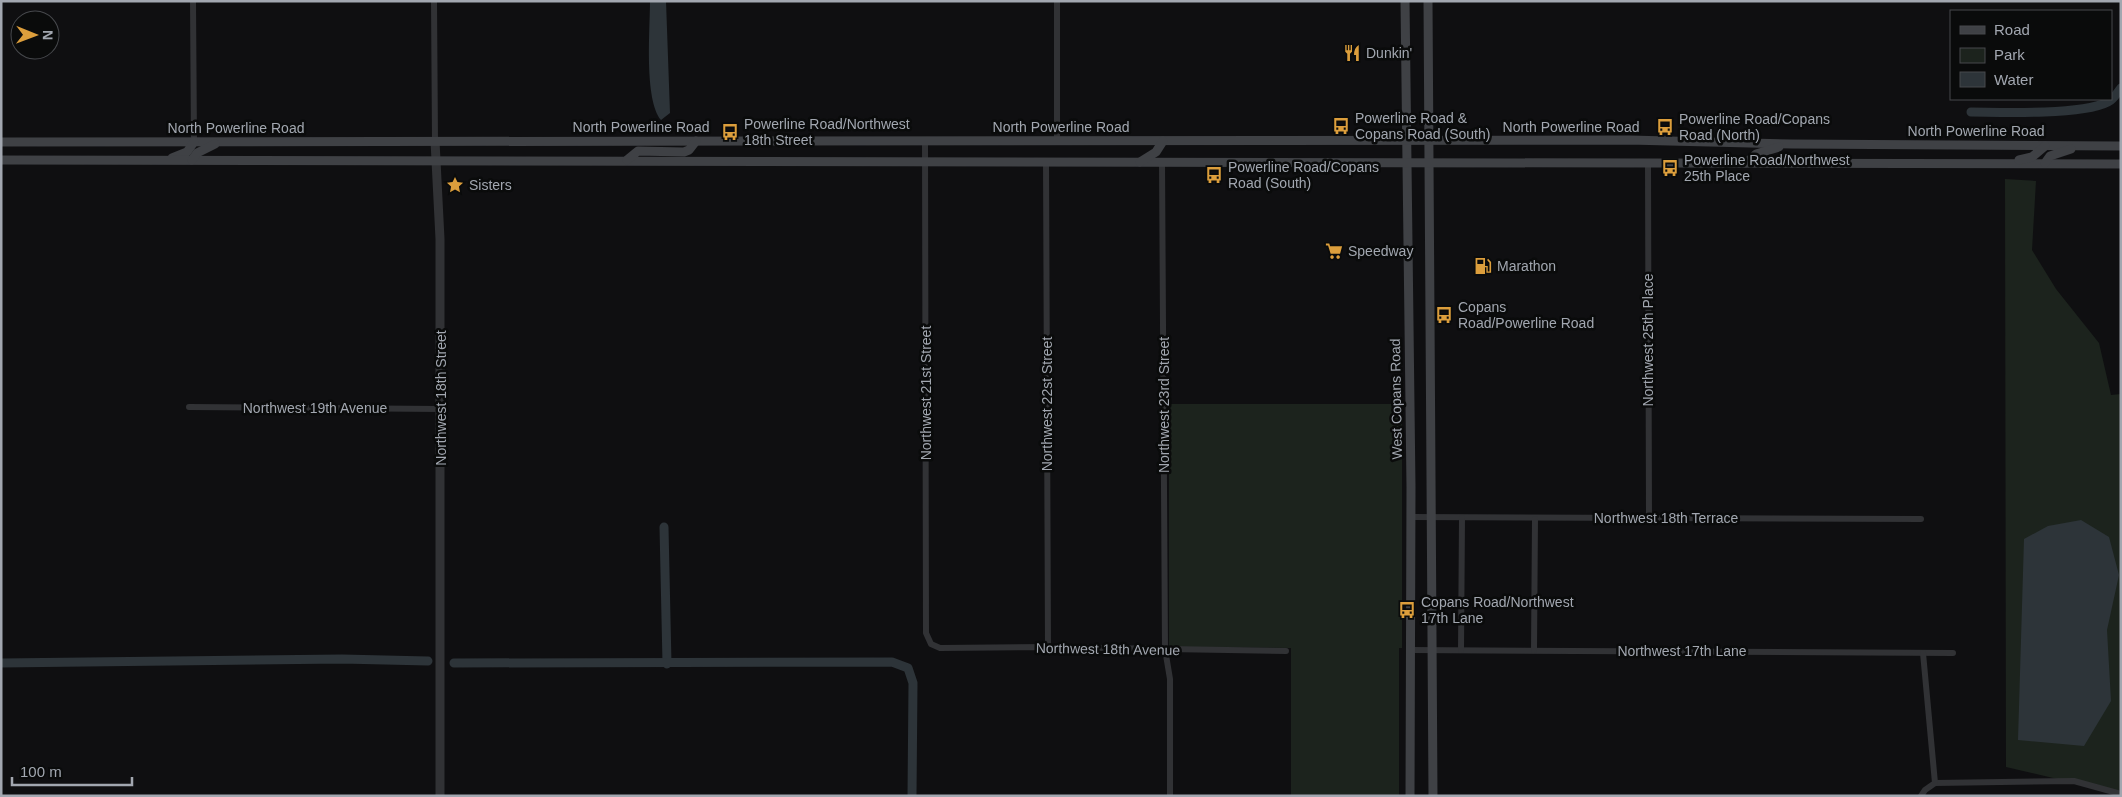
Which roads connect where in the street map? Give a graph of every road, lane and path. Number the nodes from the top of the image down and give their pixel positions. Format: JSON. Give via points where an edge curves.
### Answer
{"nodes":[{"id":1,"x":193,"y":1,"type":"edge"},
{"id":2,"x":434,"y":1,"type":"edge"},
{"id":3,"x":1057,"y":1,"type":"edge"},
{"id":4,"x":1405,"y":1,"type":"edge"},
{"id":5,"x":1428,"y":1,"type":"edge"},
{"id":6,"x":1057,"y":140,"type":"junction"},
{"id":7,"x":1408,"y":140,"type":"junction"},
{"id":8,"x":435,"y":141,"type":"junction"},
{"id":9,"x":696,"y":141,"type":"junction"},
{"id":10,"x":1163,"y":141,"type":"junction"},
{"id":11,"x":1,"y":142,"type":"edge"},
{"id":12,"x":194,"y":142,"type":"junction"},
{"id":13,"x":217,"y":142,"type":"junction"},
{"id":14,"x":925,"y":142,"type":"junction"},
{"id":15,"x":1430,"y":142,"type":"junction"},
{"id":16,"x":1792,"y":144,"type":"junction"},
{"id":17,"x":2046,"y":146,"type":"junction"},
{"id":18,"x":2084,"y":146,"type":"junction"},
{"id":19,"x":2121,"y":146,"type":"edge"},
{"id":20,"x":435,"y":159,"type":"junction"},
{"id":21,"x":1,"y":160,"type":"edge"},
{"id":22,"x":167,"y":160,"type":"junction"},
{"id":23,"x":192,"y":160,"type":"junction"},
{"id":24,"x":627,"y":160,"type":"junction"},
{"id":25,"x":925,"y":161,"type":"junction"},
{"id":26,"x":1046,"y":161,"type":"junction"},
{"id":27,"x":1140,"y":162,"type":"junction"},
{"id":28,"x":1162,"y":162,"type":"junction"},
{"id":29,"x":1408,"y":163,"type":"junction"},
{"id":30,"x":1648,"y":163,"type":"junction"},
{"id":31,"x":1746,"y":163,"type":"junction"},
{"id":32,"x":2007,"y":163,"type":"junction"},
{"id":33,"x":2045,"y":163,"type":"junction"},
{"id":34,"x":1430,"y":164,"type":"junction"},
{"id":35,"x":2121,"y":164,"type":"edge"},
{"id":36,"x":189,"y":407,"type":"dead end"},
{"id":37,"x":441,"y":409,"type":"junction"},
{"id":38,"x":1411,"y":517,"type":"junction"},
{"id":39,"x":1432,"y":518,"type":"junction"},
{"id":40,"x":1462,"y":518,"type":"junction"},
{"id":41,"x":1649,"y":518,"type":"junction"},
{"id":42,"x":1535,"y":519,"type":"junction"},
{"id":43,"x":1921,"y":519,"type":"dead end"},
{"id":44,"x":931,"y":644,"type":"joint"},
{"id":45,"x":1048,"y":647,"type":"junction"},
{"id":46,"x":1165,"y":648,"type":"junction"},
{"id":47,"x":1411,"y":650,"type":"junction"},
{"id":48,"x":1432,"y":650,"type":"junction"},
{"id":49,"x":1461,"y":650,"type":"junction"},
{"id":50,"x":1534,"y":650,"type":"junction"},
{"id":51,"x":1286,"y":651,"type":"dead end"},
{"id":52,"x":1923,"y":653,"type":"junction"},
{"id":53,"x":1953,"y":653,"type":"dead end"},
{"id":54,"x":1935,"y":782,"type":"junction"},
{"id":55,"x":2121,"y":794,"type":"edge"},
{"id":56,"x":440,"y":796,"type":"edge"},
{"id":57,"x":1170,"y":796,"type":"edge"},
{"id":58,"x":1410,"y":796,"type":"edge"},
{"id":59,"x":1432,"y":796,"type":"edge"},
{"id":60,"x":1921,"y":796,"type":"edge"}],
"edges":[{"from":1,"to":12,"type":"street"},
{"from":2,"to":8,"type":"street","name":"Northwest 18th Street"},
{"from":3,"to":6,"type":"street"},
{"from":4,"to":7,"type":"main road","name":"West Copans Road"},
{"from":5,"to":15,"type":"main road"},
{"from":6,"to":10,"type":"main road","name":"North Powerline Road"},
{"from":6,"to":14,"type":"main road","name":"North Powerline Road"},
{"from":7,"to":10,"type":"main road","name":"North Powerline Road"},
{"from":7,"to":15,"type":"main road","name":"North Powerline Road"},
{"from":7,"to":29,"type":"main road","name":"West Copans Road"},
{"from":8,"to":9,"type":"main road","name":"North Powerline Road"},
{"from":8,"to":13,"type":"main road","name":"North Powerline Road"},
{"from":8,"to":20,"type":"street","name":"Northwest 18th Street"},
{"from":9,"to":14,"type":"main road","name":"North Powerline Road"},
{"from":9,"to":24,"type":"main road","via":[[684,152],[638,151]]},
{"from":10,"to":27,"type":"main road","via":[[1156,152]]},
{"from":11,"to":12,"type":"main road","name":"North Powerline Road"},
{"from":12,"to":13,"type":"main road","name":"North Powerline Road"},
{"from":12,"to":22,"type":"main road","via":[[186,152]]},
{"from":13,"to":23,"type":"main road"},
{"from":14,"to":25,"type":"street","name":"Northwest 21st Street"},
{"from":15,"to":16,"type":"main road","name":"North Powerline Road","via":[[1629,140]]},
{"from":15,"to":34,"type":"main road"},
{"from":16,"to":17,"type":"main road","name":"North Powerline Road"},
{"from":16,"to":31,"type":"main road","via":[[1756,154]]},
{"from":17,"to":18,"type":"main road","name":"North Powerline Road"},
{"from":17,"to":32,"type":"main road","via":[[2032,157]]},
{"from":18,"to":19,"type":"main road","name":"North Powerline Road"},
{"from":18,"to":33,"type":"main road","via":[[2056,153]]},
{"from":20,"to":23,"type":"main road"},
{"from":20,"to":24,"type":"main road"},
{"from":20,"to":37,"type":"street","name":"Northwest 18th Street","via":[[440,239]]},
{"from":21,"to":22,"type":"main road"},
{"from":22,"to":23,"type":"main road"},
{"from":24,"to":25,"type":"main road"},
{"from":25,"to":26,"type":"main road"},
{"from":25,"to":44,"type":"street","name":"Northwest 21st Street","via":[[926,634]]},
{"from":26,"to":27,"type":"main road"},
{"from":26,"to":45,"type":"street","name":"Northwest 22st Street"},
{"from":27,"to":28,"type":"main road"},
{"from":28,"to":29,"type":"main road"},
{"from":28,"to":46,"type":"street","name":"Northwest 23rd Street"},
{"from":29,"to":34,"type":"main road"},
{"from":29,"to":38,"type":"main road","name":"West Copans Road"},
{"from":30,"to":31,"type":"main road"},
{"from":30,"to":34,"type":"main road"},
{"from":30,"to":41,"type":"street","name":"Northwest 25th Place"},
{"from":31,"to":32,"type":"main road"},
{"from":32,"to":33,"type":"main road"},
{"from":33,"to":35,"type":"main road"},
{"from":34,"to":39,"type":"main road"},
{"from":36,"to":37,"type":"street","name":"Northwest 19th Avenue"},
{"from":37,"to":56,"type":"street","name":"Northwest 18th Street"},
{"from":38,"to":39,"type":"street","name":"Northwest 18th Terrace"},
{"from":38,"to":47,"type":"main road","name":"West Copans Road"},
{"from":39,"to":40,"type":"street","name":"Northwest 18th Terrace"},
{"from":39,"to":48,"type":"main road"},
{"from":40,"to":42,"type":"street","name":"Northwest 18th Terrace"},
{"from":40,"to":49,"type":"street"},
{"from":41,"to":42,"type":"street","name":"Northwest 18th Terrace"},
{"from":41,"to":43,"type":"street","name":"Northwest 18th Terrace"},
{"from":42,"to":50,"type":"street"},
{"from":44,"to":45,"type":"street","name":"Northwest 18th Avenue","via":[[940,648]]},
{"from":45,"to":46,"type":"street","name":"Northwest 18th Avenue"},
{"from":46,"to":51,"type":"street","name":"Northwest 18th Avenue","via":[[1183,651]]},
{"from":46,"to":57,"type":"street","name":"Northwest 23rd Street","via":[[1170,679]]},
{"from":47,"to":48,"type":"street","name":"Northwest 17th Lane"},
{"from":47,"to":58,"type":"main road","name":"West Copans Road"},
{"from":48,"to":49,"type":"street","name":"Northwest 17th Lane"},
{"from":48,"to":59,"type":"main road"},
{"from":49,"to":50,"type":"street","name":"Northwest 17th Lane"},
{"from":50,"to":52,"type":"street","name":"Northwest 17th Lane"},
{"from":52,"to":53,"type":"street","name":"Northwest 17th Lane"},
{"from":52,"to":54,"type":"street"},
{"from":54,"to":55,"type":"street","via":[[2074,782]]},
{"from":54,"to":60,"type":"street"}]}
